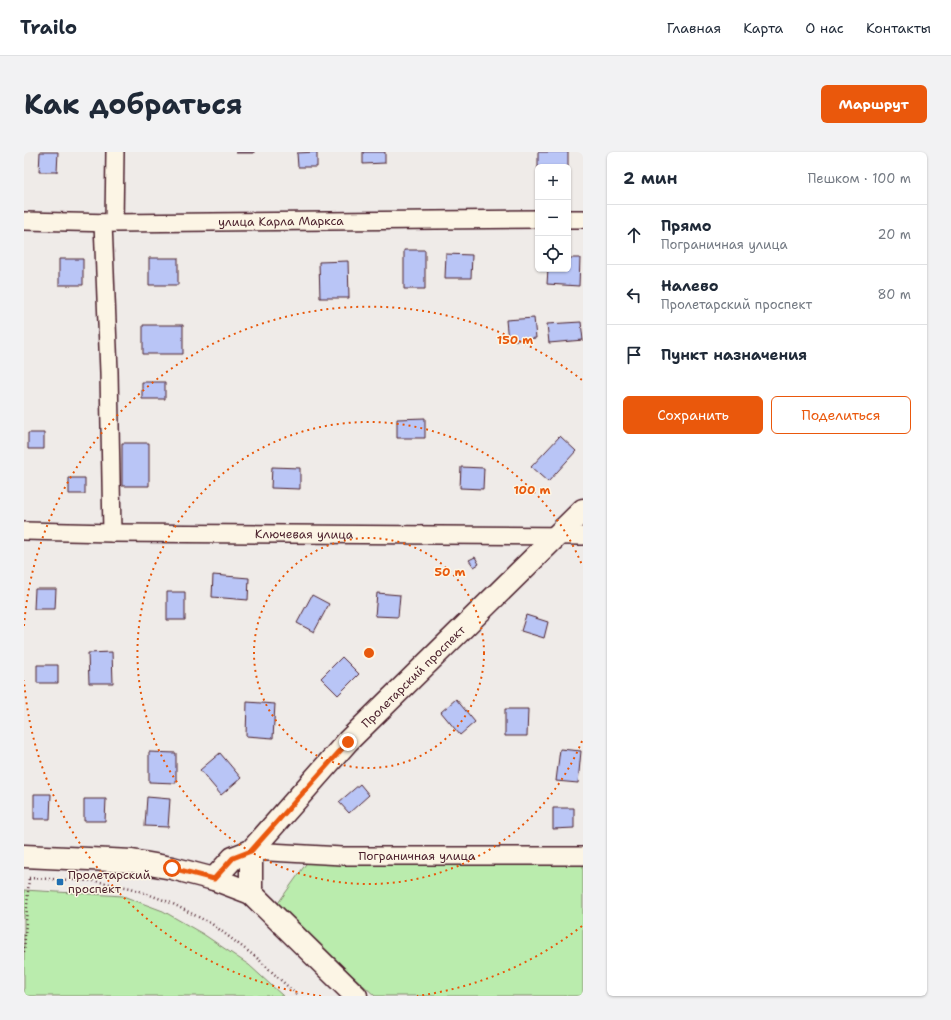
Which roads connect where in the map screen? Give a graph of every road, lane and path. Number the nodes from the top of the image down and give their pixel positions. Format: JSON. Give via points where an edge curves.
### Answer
{"nodes":[{"id":1,"x":115,"y":152,"type":"edge"},
{"id":2,"x":535,"y":219,"type":"edge"},
{"id":3,"x":571,"y":219,"type":"edge"},
{"id":4,"x":583,"y":219,"type":"edge"},
{"id":5,"x":24,"y":221,"type":"edge"},
{"id":6,"x":108,"y":223,"type":"junction"},
{"id":7,"x":583,"y":510,"type":"edge"},
{"id":8,"x":24,"y":531,"type":"edge"},
{"id":9,"x":112,"y":533,"type":"junction"},
{"id":10,"x":557,"y":536,"type":"junction"},
{"id":11,"x":583,"y":536,"type":"edge"},
{"id":12,"x":251,"y":851,"type":"junction"},
{"id":13,"x":27,"y":856,"type":"edge"},
{"id":14,"x":583,"y":856,"type":"edge"},
{"id":15,"x":29,"y":878,"type":"junction"},
{"id":16,"x":214,"y":879,"type":"junction"},
{"id":17,"x":251,"y":893,"type":"junction"},
{"id":18,"x":24,"y":952,"type":"edge"},
{"id":19,"x":298,"y":996,"type":"edge"},
{"id":20,"x":356,"y":996,"type":"edge"}],
"edges":[{"from":1,"to":6,"type":"street"},
{"from":2,"to":6,"type":"street","name":"улица Карла Маркса"},
{"from":3,"to":4,"type":"street"},
{"from":5,"to":6,"type":"street","name":"улица Карла Маркса"},
{"from":6,"to":9,"type":"street"},
{"from":7,"to":10,"type":"street","name":"Пролетарский проспект"},
{"from":8,"to":9,"type":"street","name":"Ключевая улица"},
{"from":9,"to":10,"type":"street","name":"Ключевая улица"},
{"from":10,"to":11,"type":"street","name":"Ключевая улица"},
{"from":10,"to":12,"type":"street","name":"Пролетарский проспект","via":[[348,742]]},
{"from":12,"to":14,"type":"street","name":"Пограничная улица","via":[[342,856]]},
{"from":12,"to":16,"type":"street","name":"Пролетарский проспект","via":[[233,858]]},
{"from":12,"to":17,"type":"street"},
{"from":13,"to":15,"type":"path"},
{"from":13,"to":16,"type":"street","via":[[132,861]]},
{"from":15,"to":18,"type":"path"},
{"from":15,"to":19,"type":"path","via":[[95,881],[131,888],[169,902],[212,924],[257,958]]},
{"from":16,"to":17,"type":"street"},
{"from":17,"to":20,"type":"street"}]}
